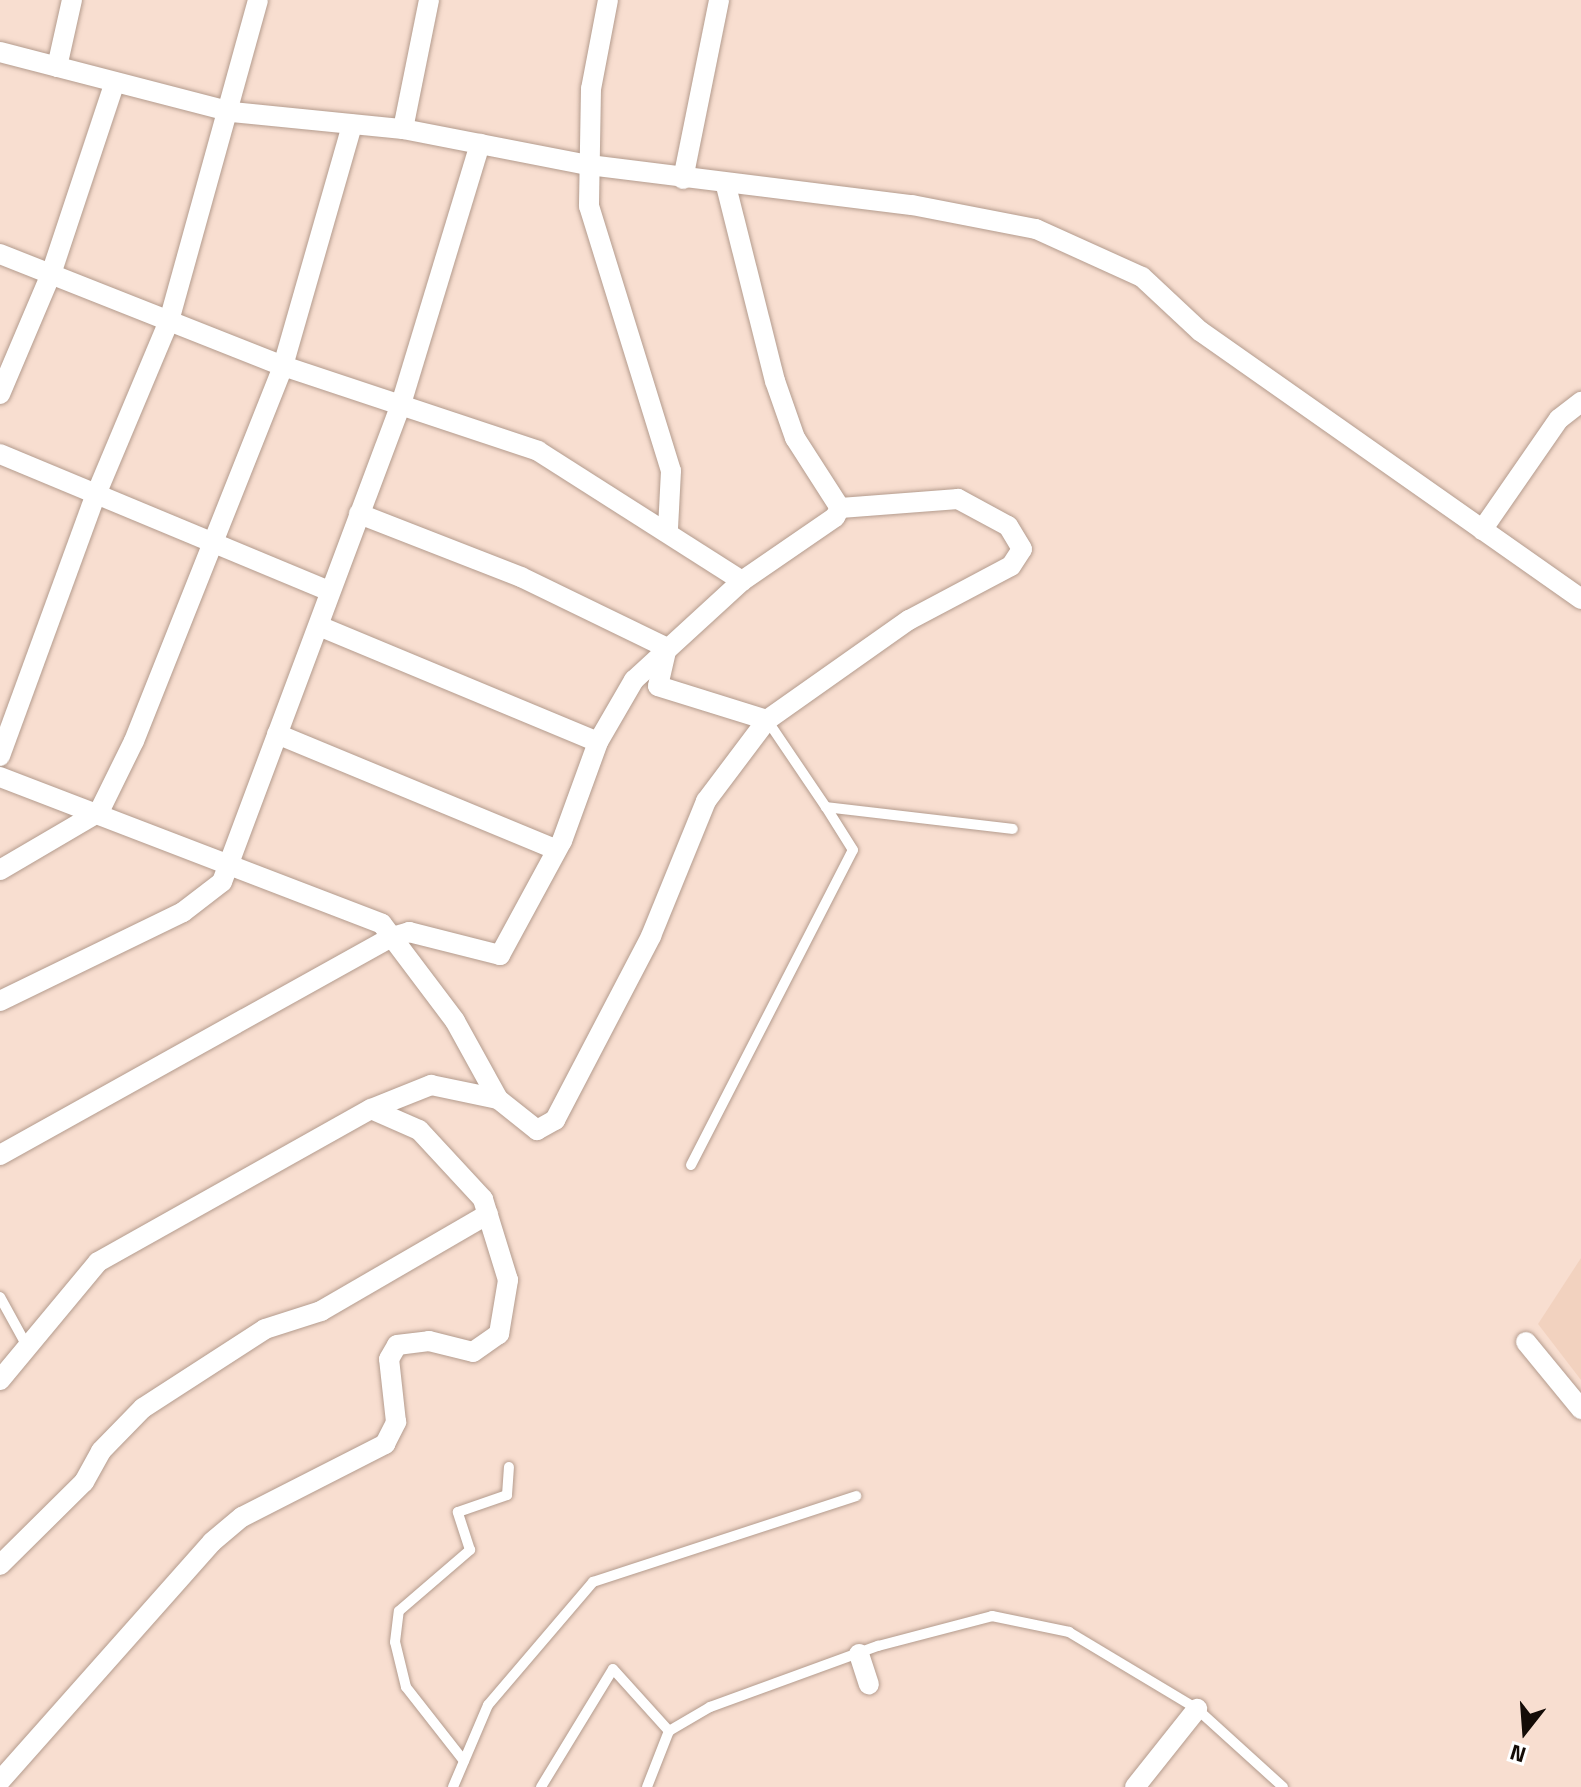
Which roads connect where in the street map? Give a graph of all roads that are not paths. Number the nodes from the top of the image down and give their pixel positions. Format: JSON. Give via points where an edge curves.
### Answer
{"nodes":[{"id":1,"x":72,"y":0,"type":"edge"},
{"id":2,"x":258,"y":0,"type":"edge"},
{"id":3,"x":429,"y":0,"type":"edge"},
{"id":4,"x":608,"y":0,"type":"edge"},
{"id":5,"x":719,"y":0,"type":"edge"},
{"id":6,"x":0,"y":52,"type":"edge"},
{"id":7,"x":57,"y":67,"type":"junction"},
{"id":8,"x":115,"y":82,"type":"junction"},
{"id":9,"x":232,"y":112,"type":"junction"},
{"id":10,"x":352,"y":125,"type":"junction"},
{"id":11,"x":403,"y":129,"type":"junction"},
{"id":12,"x":480,"y":144,"type":"junction"},
{"id":13,"x":589,"y":165,"type":"junction"},
{"id":14,"x":683,"y":179,"type":"junction"},
{"id":15,"x":726,"y":186,"type":"junction"},
{"id":16,"x":0,"y":254,"type":"edge"},
{"id":17,"x":51,"y":274,"type":"junction"},
{"id":18,"x":169,"y":321,"type":"junction"},
{"id":19,"x":283,"y":366,"type":"junction"},
{"id":20,"x":0,"y":394,"type":"edge"},
{"id":21,"x":1581,"y":402,"type":"edge"},
{"id":22,"x":401,"y":404,"type":"junction"},
{"id":23,"x":0,"y":454,"type":"edge"},
{"id":24,"x":95,"y":497,"type":"junction"},
{"id":25,"x":840,"y":508,"type":"junction"},
{"id":26,"x":359,"y":514,"type":"junction"},
{"id":27,"x":668,"y":528,"type":"junction"},
{"id":28,"x":1482,"y":530,"type":"junction"},
{"id":29,"x":209,"y":545,"type":"junction"},
{"id":30,"x":742,"y":581,"type":"junction"},
{"id":31,"x":327,"y":590,"type":"junction"},
{"id":32,"x":1581,"y":599,"type":"edge"},
{"id":33,"x":319,"y":626,"type":"junction"},
{"id":34,"x":667,"y":648,"type":"junction"},
{"id":35,"x":767,"y":720,"type":"junction"},
{"id":36,"x":277,"y":734,"type":"junction"},
{"id":37,"x":598,"y":742,"type":"junction"},
{"id":38,"x":0,"y":756,"type":"edge"},
{"id":39,"x":0,"y":777,"type":"edge"},
{"id":40,"x":826,"y":807,"type":"junction"},
{"id":41,"x":99,"y":812,"type":"junction"},
{"id":42,"x":1013,"y":829,"type":"dead end"},
{"id":43,"x":554,"y":849,"type":"junction"},
{"id":44,"x":227,"y":861,"type":"junction"},
{"id":45,"x":0,"y":870,"type":"edge"},
{"id":46,"x":392,"y":937,"type":"junction"},
{"id":47,"x":0,"y":1001,"type":"edge"},
{"id":48,"x":498,"y":1099,"type":"junction"},
{"id":49,"x":371,"y":1109,"type":"junction"},
{"id":50,"x":0,"y":1155,"type":"edge"},
{"id":51,"x":691,"y":1165,"type":"dead end"},
{"id":52,"x":488,"y":1214,"type":"junction"},
{"id":53,"x":0,"y":1297,"type":"edge"},
{"id":54,"x":1526,"y":1342,"type":"dead end"},
{"id":55,"x":29,"y":1350,"type":"junction"},
{"id":56,"x":0,"y":1380,"type":"edge"},
{"id":57,"x":1581,"y":1409,"type":"edge"},
{"id":58,"x":509,"y":1467,"type":"dead end"},
{"id":59,"x":856,"y":1496,"type":"dead end"},
{"id":60,"x":0,"y":1565,"type":"edge"},
{"id":61,"x":859,"y":1654,"type":"junction"},
{"id":62,"x":869,"y":1684,"type":"dead end"},
{"id":63,"x":1197,"y":1709,"type":"junction"},
{"id":64,"x":669,"y":1731,"type":"junction"},
{"id":65,"x":464,"y":1761,"type":"junction"},
{"id":66,"x":0,"y":1781,"type":"edge"},
{"id":67,"x":453,"y":1787,"type":"edge"},
{"id":68,"x":541,"y":1787,"type":"edge"},
{"id":69,"x":647,"y":1787,"type":"edge"},
{"id":70,"x":1135,"y":1787,"type":"edge"},
{"id":71,"x":1283,"y":1787,"type":"edge"}],
"edges":[{"from":1,"to":7,"type":"street"},
{"from":2,"to":9,"type":"street"},
{"from":3,"to":11,"type":"street"},
{"from":4,"to":13,"type":"street","via":[[591,89]]},
{"from":5,"to":14,"type":"street"},
{"from":6,"to":7,"type":"street"},
{"from":7,"to":8,"type":"street"},
{"from":8,"to":9,"type":"street"},
{"from":8,"to":17,"type":"street"},
{"from":9,"to":10,"type":"street"},
{"from":9,"to":18,"type":"street"},
{"from":10,"to":11,"type":"street"},
{"from":10,"to":19,"type":"street"},
{"from":11,"to":12,"type":"street"},
{"from":12,"to":13,"type":"street"},
{"from":12,"to":22,"type":"street"},
{"from":13,"to":14,"type":"street"},
{"from":13,"to":27,"type":"street","via":[[589,206],[671,471]]},
{"from":14,"to":15,"type":"street"},
{"from":15,"to":25,"type":"street","via":[[775,381],[795,438]]},
{"from":15,"to":28,"type":"street","via":[[912,205],[1036,229],[1142,277],[1200,331]]},
{"from":16,"to":17,"type":"street"},
{"from":17,"to":18,"type":"street"},
{"from":17,"to":20,"type":"street"},
{"from":18,"to":19,"type":"street"},
{"from":18,"to":24,"type":"street"},
{"from":19,"to":22,"type":"street"},
{"from":19,"to":29,"type":"street"},
{"from":21,"to":28,"type":"street","via":[[1559,419]]},
{"from":22,"to":26,"type":"street"},
{"from":22,"to":27,"type":"street","via":[[538,451]]},
{"from":23,"to":24,"type":"street"},
{"from":24,"to":29,"type":"street"},
{"from":24,"to":38,"type":"street"},
{"from":25,"to":30,"type":"street"},
{"from":25,"to":35,"type":"street","via":[[958,499],[1008,526],[1022,549],[1011,566],[909,620]]},
{"from":26,"to":31,"type":"street"},
{"from":26,"to":34,"type":"street","via":[[521,577]]},
{"from":27,"to":30,"type":"street"},
{"from":28,"to":32,"type":"street"},
{"from":29,"to":31,"type":"street"},
{"from":29,"to":41,"type":"street","via":[[134,741]]},
{"from":30,"to":34,"type":"street"},
{"from":31,"to":33,"type":"street"},
{"from":33,"to":36,"type":"street"},
{"from":33,"to":37,"type":"street"},
{"from":34,"to":35,"type":"street","via":[[658,686]]},
{"from":34,"to":37,"type":"street","via":[[634,680]]},
{"from":35,"to":40,"type":"lane"},
{"from":35,"to":48,"type":"street","via":[[706,801],[651,936],[555,1120],[537,1130]]},
{"from":36,"to":43,"type":"street"},
{"from":36,"to":44,"type":"street"},
{"from":37,"to":43,"type":"street"},
{"from":39,"to":41,"type":"street"},
{"from":40,"to":42,"type":"lane"},
{"from":40,"to":51,"type":"lane","via":[[853,850]]},
{"from":41,"to":44,"type":"street"},
{"from":41,"to":45,"type":"street"},
{"from":43,"to":46,"type":"street","via":[[500,955],[409,932]]},
{"from":44,"to":46,"type":"street","via":[[356,909]]},
{"from":44,"to":47,"type":"street","via":[[222,882],[183,912]]},
{"from":46,"to":48,"type":"street","via":[[455,1021]]},
{"from":46,"to":50,"type":"street"},
{"from":48,"to":49,"type":"street","via":[[431,1085]]},
{"from":49,"to":52,"type":"street","via":[[419,1130],[452,1160]]},
{"from":49,"to":55,"type":"street","via":[[98,1262]]},
{"from":52,"to":60,"type":"street","via":[[321,1311],[265,1329],[143,1408],[101,1451],[84,1482]]},
{"from":52,"to":66,"type":"street","via":[[508,1280],[499,1334],[473,1352],[429,1341],[397,1345],[389,1359],[396,1422],[385,1444],[242,1517],[212,1542]]},
{"from":53,"to":55,"type":"lane"},
{"from":54,"to":57,"type":"street"},
{"from":55,"to":56,"type":"street"},
{"from":58,"to":65,"type":"lane","via":[[507,1495],[458,1512],[470,1550],[399,1611],[395,1642],[406,1687]]},
{"from":59,"to":65,"type":"lane","via":[[593,1582],[488,1705]]},
{"from":61,"to":62,"type":"street"},
{"from":61,"to":63,"type":"lane","via":[[953,1623],[1025,1620],[1069,1632]]},
{"from":61,"to":64,"type":"lane","via":[[710,1707]]},
{"from":63,"to":70,"type":"street"},
{"from":63,"to":71,"type":"lane"},
{"from":64,"to":68,"type":"lane","via":[[613,1669]]},
{"from":64,"to":69,"type":"lane"},
{"from":65,"to":67,"type":"lane"}]}
